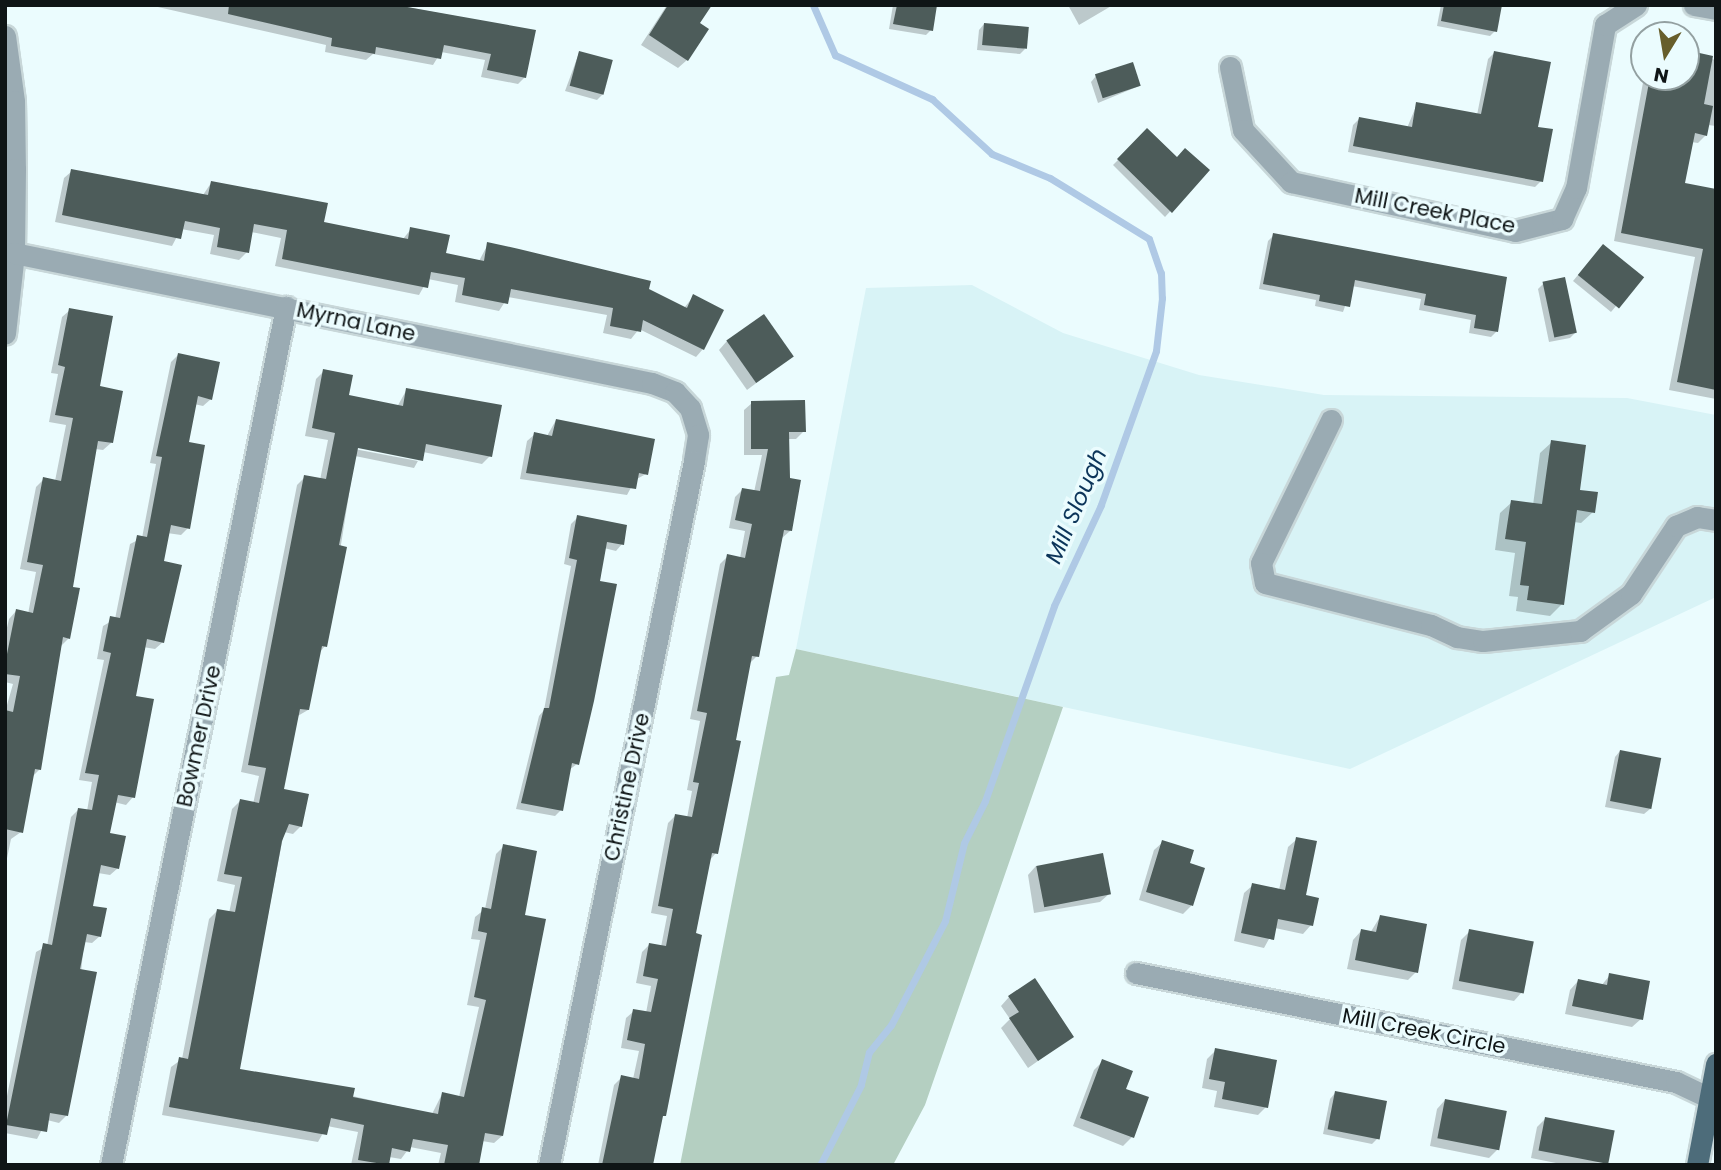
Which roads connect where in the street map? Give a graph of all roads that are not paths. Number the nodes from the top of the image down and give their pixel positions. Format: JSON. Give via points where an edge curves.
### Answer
{"nodes":[{"id":1,"x":1636,"y":5,"type":"edge"},
{"id":2,"x":1694,"y":5,"type":"edge"},
{"id":3,"x":1716,"y":9,"type":"edge"},
{"id":4,"x":5,"y":36,"type":"edge"},
{"id":5,"x":1230,"y":67,"type":"dead end"},
{"id":6,"x":14,"y":253,"type":"junction"},
{"id":7,"x":286,"y":307,"type":"junction"},
{"id":8,"x":5,"y":333,"type":"edge"},
{"id":9,"x":690,"y":408,"type":"joint"},
{"id":10,"x":1331,"y":420,"type":"dead end"},
{"id":11,"x":1716,"y":520,"type":"edge"},
{"id":12,"x":1136,"y":973,"type":"dead end"},
{"id":13,"x":1716,"y":1064,"type":"edge"},
{"id":14,"x":1712,"y":1100,"type":"edge"},
{"id":15,"x":111,"y":1165,"type":"edge"},
{"id":16,"x":549,"y":1165,"type":"edge"},
{"id":17,"x":1697,"y":1165,"type":"edge"}],
"edges":[{"from":1,"to":5,"type":"street","name":"Mill Creek Place","via":[[1605,25],[1576,188],[1562,219],[1515,231],[1291,182],[1243,130]]},
{"from":2,"to":3,"type":"street"},
{"from":4,"to":6,"type":"street","via":[[14,101]]},
{"from":6,"to":7,"type":"street","name":"Myrna Lane"},
{"from":6,"to":8,"type":"street"},
{"from":7,"to":9,"type":"street","name":"Myrna Lane","via":[[652,383],[675,392]]},
{"from":7,"to":15,"type":"street","name":"Bowmer Drive"},
{"from":9,"to":16,"type":"street","name":"Christine Drive","via":[[698,435],[694,461]]},
{"from":10,"to":11,"type":"street","via":[[1261,562],[1265,583],[1431,625],[1457,637],[1483,641],[1580,631],[1630,594],[1676,526],[1697,517]]},
{"from":12,"to":14,"type":"street","name":"Mill Creek Circle","via":[[1676,1082]]},
{"from":13,"to":14,"type":"main road"},
{"from":14,"to":17,"type":"main road"}]}
